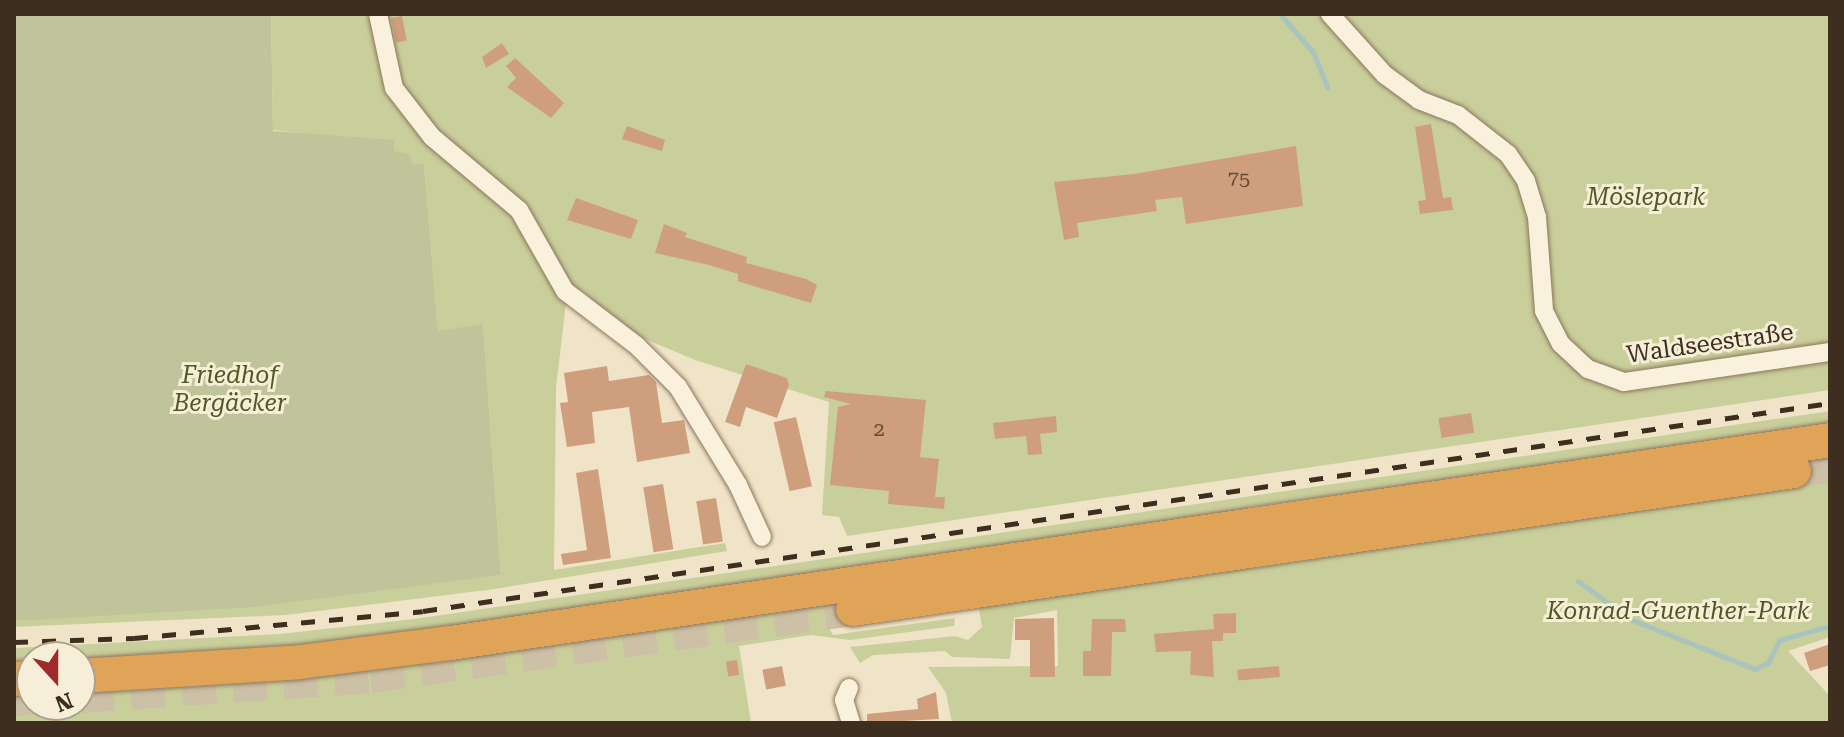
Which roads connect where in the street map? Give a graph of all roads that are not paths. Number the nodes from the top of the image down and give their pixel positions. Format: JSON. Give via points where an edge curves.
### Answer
{"nodes":[{"id":1,"x":378,"y":14,"type":"edge"},
{"id":2,"x":1330,"y":14,"type":"edge"},
{"id":3,"x":1830,"y":352,"type":"edge"},
{"id":4,"x":1830,"y":440,"type":"edge"},
{"id":5,"x":1794,"y":471,"type":"tunnel mouth"},
{"id":6,"x":762,"y":537,"type":"dead end"},
{"id":7,"x":853,"y":609,"type":"tunnel mouth"},
{"id":8,"x":96,"y":675,"type":"edge"},
{"id":9,"x":849,"y":688,"type":"dead end"},
{"id":10,"x":851,"y":723,"type":"edge"}],
"edges":[{"from":1,"to":6,"type":"street","via":[[394,88],[432,137],[519,210],[565,291],[636,345],[678,387],[738,485]]},
{"from":2,"to":3,"type":"street","name":"Waldseestraße","via":[[1385,75],[1419,100],[1458,115],[1508,154],[1526,181],[1537,217],[1544,311],[1561,344],[1588,369],[1624,382]]},
{"from":4,"to":8,"type":"highway","via":[[451,643],[300,662]]},
{"from":5,"to":7,"type":"highway"},
{"from":9,"to":10,"type":"street","via":[[844,700]]}]}
